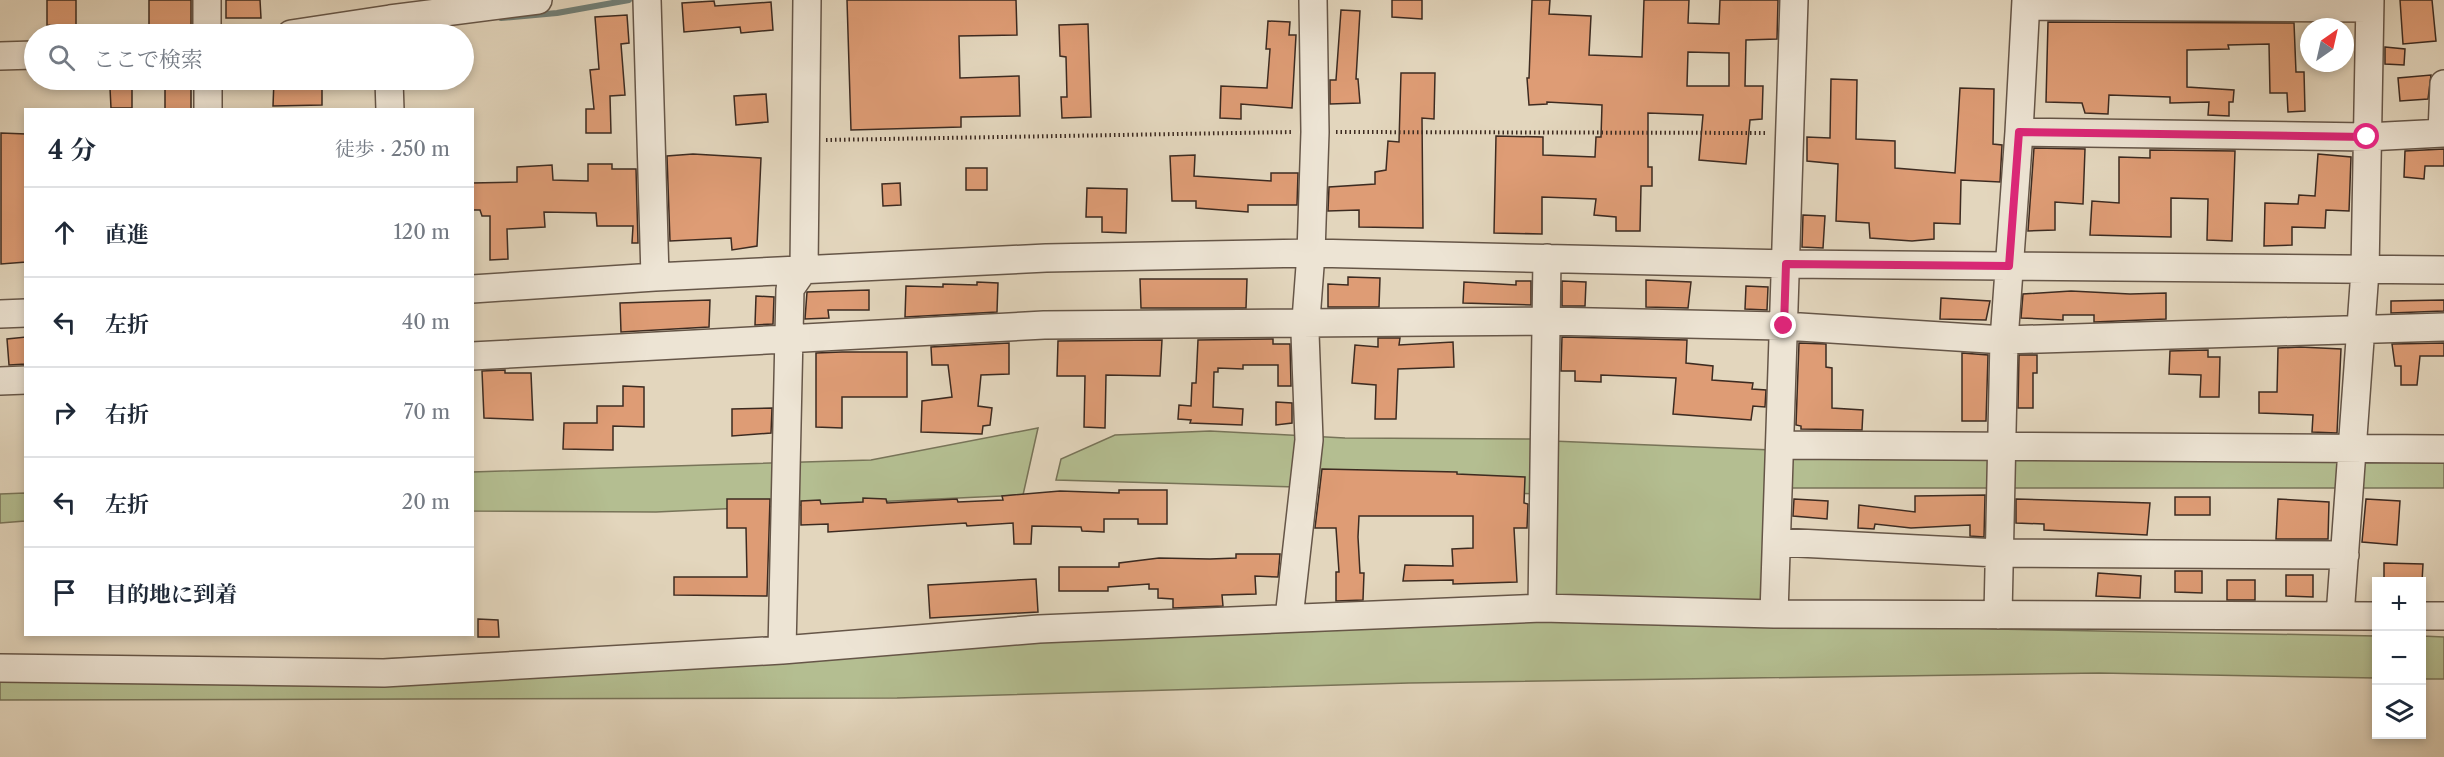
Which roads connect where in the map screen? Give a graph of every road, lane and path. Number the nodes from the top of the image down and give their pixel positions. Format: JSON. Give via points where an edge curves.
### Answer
{"nodes":[{"id":1,"x":207,"y":0,"type":"edge"},
{"id":2,"x":537,"y":0,"type":"edge"},
{"id":3,"x":647,"y":0,"type":"edge"},
{"id":4,"x":807,"y":0,"type":"edge"},
{"id":5,"x":1313,"y":0,"type":"edge"},
{"id":6,"x":1794,"y":0,"type":"edge"},
{"id":7,"x":2026,"y":3,"type":"edge"},
{"id":8,"x":2370,"y":4,"type":"edge"},
{"id":9,"x":389,"y":18,"type":"edge"},
{"id":10,"x":207,"y":24,"type":"edge"},
{"id":11,"x":352,"y":24,"type":"edge"},
{"id":12,"x":24,"y":55,"type":"edge"},
{"id":13,"x":0,"y":56,"type":"edge"},
{"id":14,"x":2444,"y":84,"type":"edge"},
{"id":15,"x":208,"y":90,"type":"edge"},
{"id":16,"x":389,"y":90,"type":"edge"},
{"id":17,"x":208,"y":108,"type":"edge"},
{"id":18,"x":390,"y":108,"type":"edge"},
{"id":19,"x":1315,"y":132,"type":"junction"},
{"id":20,"x":2019,"y":132,"type":"junction"},
{"id":21,"x":1790,"y":133,"type":"junction"},
{"id":22,"x":2443,"y":133,"type":"edge"},
{"id":23,"x":2367,"y":137,"type":"junction"},
{"id":24,"x":805,"y":140,"type":"junction"},
{"id":25,"x":1311,"y":253,"type":"junction"},
{"id":26,"x":1547,"y":258,"type":"junction"},
{"id":27,"x":1786,"y":264,"type":"junction"},
{"id":28,"x":2009,"y":266,"type":"junction"},
{"id":29,"x":804,"y":269,"type":"junction"},
{"id":30,"x":2444,"y":270,"type":"edge"},
{"id":31,"x":2365,"y":271,"type":"junction"},
{"id":32,"x":655,"y":276,"type":"junction"},
{"id":33,"x":474,"y":289,"type":"edge"},
{"id":34,"x":24,"y":313,"type":"edge"},
{"id":35,"x":0,"y":314,"type":"edge"},
{"id":36,"x":1546,"y":321,"type":"junction"},
{"id":37,"x":1306,"y":323,"type":"junction"},
{"id":38,"x":1784,"y":326,"type":"junction"},
{"id":39,"x":2444,"y":327,"type":"edge"},
{"id":40,"x":2361,"y":328,"type":"junction"},
{"id":41,"x":789,"y":339,"type":"junction"},
{"id":42,"x":2004,"y":340,"type":"junction"},
{"id":43,"x":474,"y":356,"type":"edge"},
{"id":44,"x":24,"y":380,"type":"edge"},
{"id":45,"x":0,"y":381,"type":"edge"},
{"id":46,"x":1780,"y":445,"type":"junction"},
{"id":47,"x":1999,"y":447,"type":"junction"},
{"id":48,"x":2352,"y":448,"type":"junction"},
{"id":49,"x":2444,"y":449,"type":"edge"},
{"id":50,"x":1777,"y":542,"type":"junction"},
{"id":51,"x":1998,"y":553,"type":"junction"},
{"id":52,"x":2345,"y":555,"type":"junction"},
{"id":53,"x":1542,"y":608,"type":"junction"},
{"id":54,"x":1774,"y":614,"type":"junction"},
{"id":55,"x":1998,"y":615,"type":"junction"},
{"id":56,"x":2340,"y":616,"type":"junction"},
{"id":57,"x":2372,"y":616,"type":"edge"},
{"id":58,"x":2426,"y":616,"type":"edge"},
{"id":59,"x":2444,"y":616,"type":"edge"},
{"id":60,"x":1289,"y":618,"type":"junction"},
{"id":61,"x":782,"y":650,"type":"junction"},
{"id":62,"x":0,"y":668,"type":"edge"}],
"edges":[{"from":1,"to":10,"type":"street"},
{"from":2,"to":9,"type":"street"},
{"from":3,"to":32,"type":"street"},
{"from":4,"to":24,"type":"street"},
{"from":5,"to":19,"type":"street"},
{"from":6,"to":21,"type":"street"},
{"from":7,"to":8,"type":"street"},
{"from":7,"to":20,"type":"street"},
{"from":8,"to":23,"type":"street"},
{"from":9,"to":11,"type":"street"},
{"from":12,"to":13,"type":"street"},
{"from":14,"to":22,"type":"street"},
{"from":15,"to":17,"type":"street"},
{"from":16,"to":18,"type":"street"},
{"from":19,"to":21,"type":"path"},
{"from":19,"to":24,"type":"path"},
{"from":19,"to":25,"type":"street"},
{"from":20,"to":23,"type":"street"},
{"from":20,"to":28,"type":"street"},
{"from":21,"to":27,"type":"street"},
{"from":22,"to":23,"type":"street"},
{"from":23,"to":31,"type":"street"},
{"from":24,"to":29,"type":"street"},
{"from":25,"to":26,"type":"street"},
{"from":25,"to":29,"type":"street","via":[[1046,258]]},
{"from":25,"to":37,"type":"street"},
{"from":26,"to":27,"type":"street"},
{"from":26,"to":36,"type":"street"},
{"from":27,"to":28,"type":"street"},
{"from":27,"to":38,"type":"street"},
{"from":28,"to":31,"type":"street"},
{"from":28,"to":42,"type":"street"},
{"from":29,"to":32,"type":"street"},
{"from":29,"to":41,"type":"street","via":[[790,289]]},
{"from":30,"to":31,"type":"street"},
{"from":31,"to":40,"type":"street"},
{"from":32,"to":33,"type":"street"},
{"from":34,"to":35,"type":"street"},
{"from":36,"to":37,"type":"street"},
{"from":36,"to":38,"type":"street"},
{"from":36,"to":53,"type":"street"},
{"from":37,"to":41,"type":"street","via":[[1044,325]]},
{"from":37,"to":60,"type":"street","via":[[1309,440]]},
{"from":38,"to":42,"type":"street"},
{"from":38,"to":46,"type":"street"},
{"from":39,"to":40,"type":"street"},
{"from":40,"to":42,"type":"street"},
{"from":40,"to":48,"type":"street"},
{"from":41,"to":43,"type":"street"},
{"from":41,"to":61,"type":"street"},
{"from":42,"to":47,"type":"street"},
{"from":44,"to":45,"type":"street"},
{"from":46,"to":47,"type":"street"},
{"from":46,"to":50,"type":"street"},
{"from":47,"to":48,"type":"street"},
{"from":47,"to":51,"type":"street"},
{"from":48,"to":49,"type":"street"},
{"from":48,"to":52,"type":"street"},
{"from":50,"to":51,"type":"street"},
{"from":50,"to":54,"type":"street"},
{"from":51,"to":52,"type":"street"},
{"from":51,"to":55,"type":"street"},
{"from":52,"to":56,"type":"street"},
{"from":53,"to":54,"type":"street"},
{"from":53,"to":60,"type":"street"},
{"from":54,"to":55,"type":"street"},
{"from":55,"to":56,"type":"street"},
{"from":56,"to":57,"type":"street"},
{"from":58,"to":59,"type":"street"},
{"from":60,"to":61,"type":"street","via":[[1039,629]]},
{"from":61,"to":62,"type":"street","via":[[384,673]]}]}
